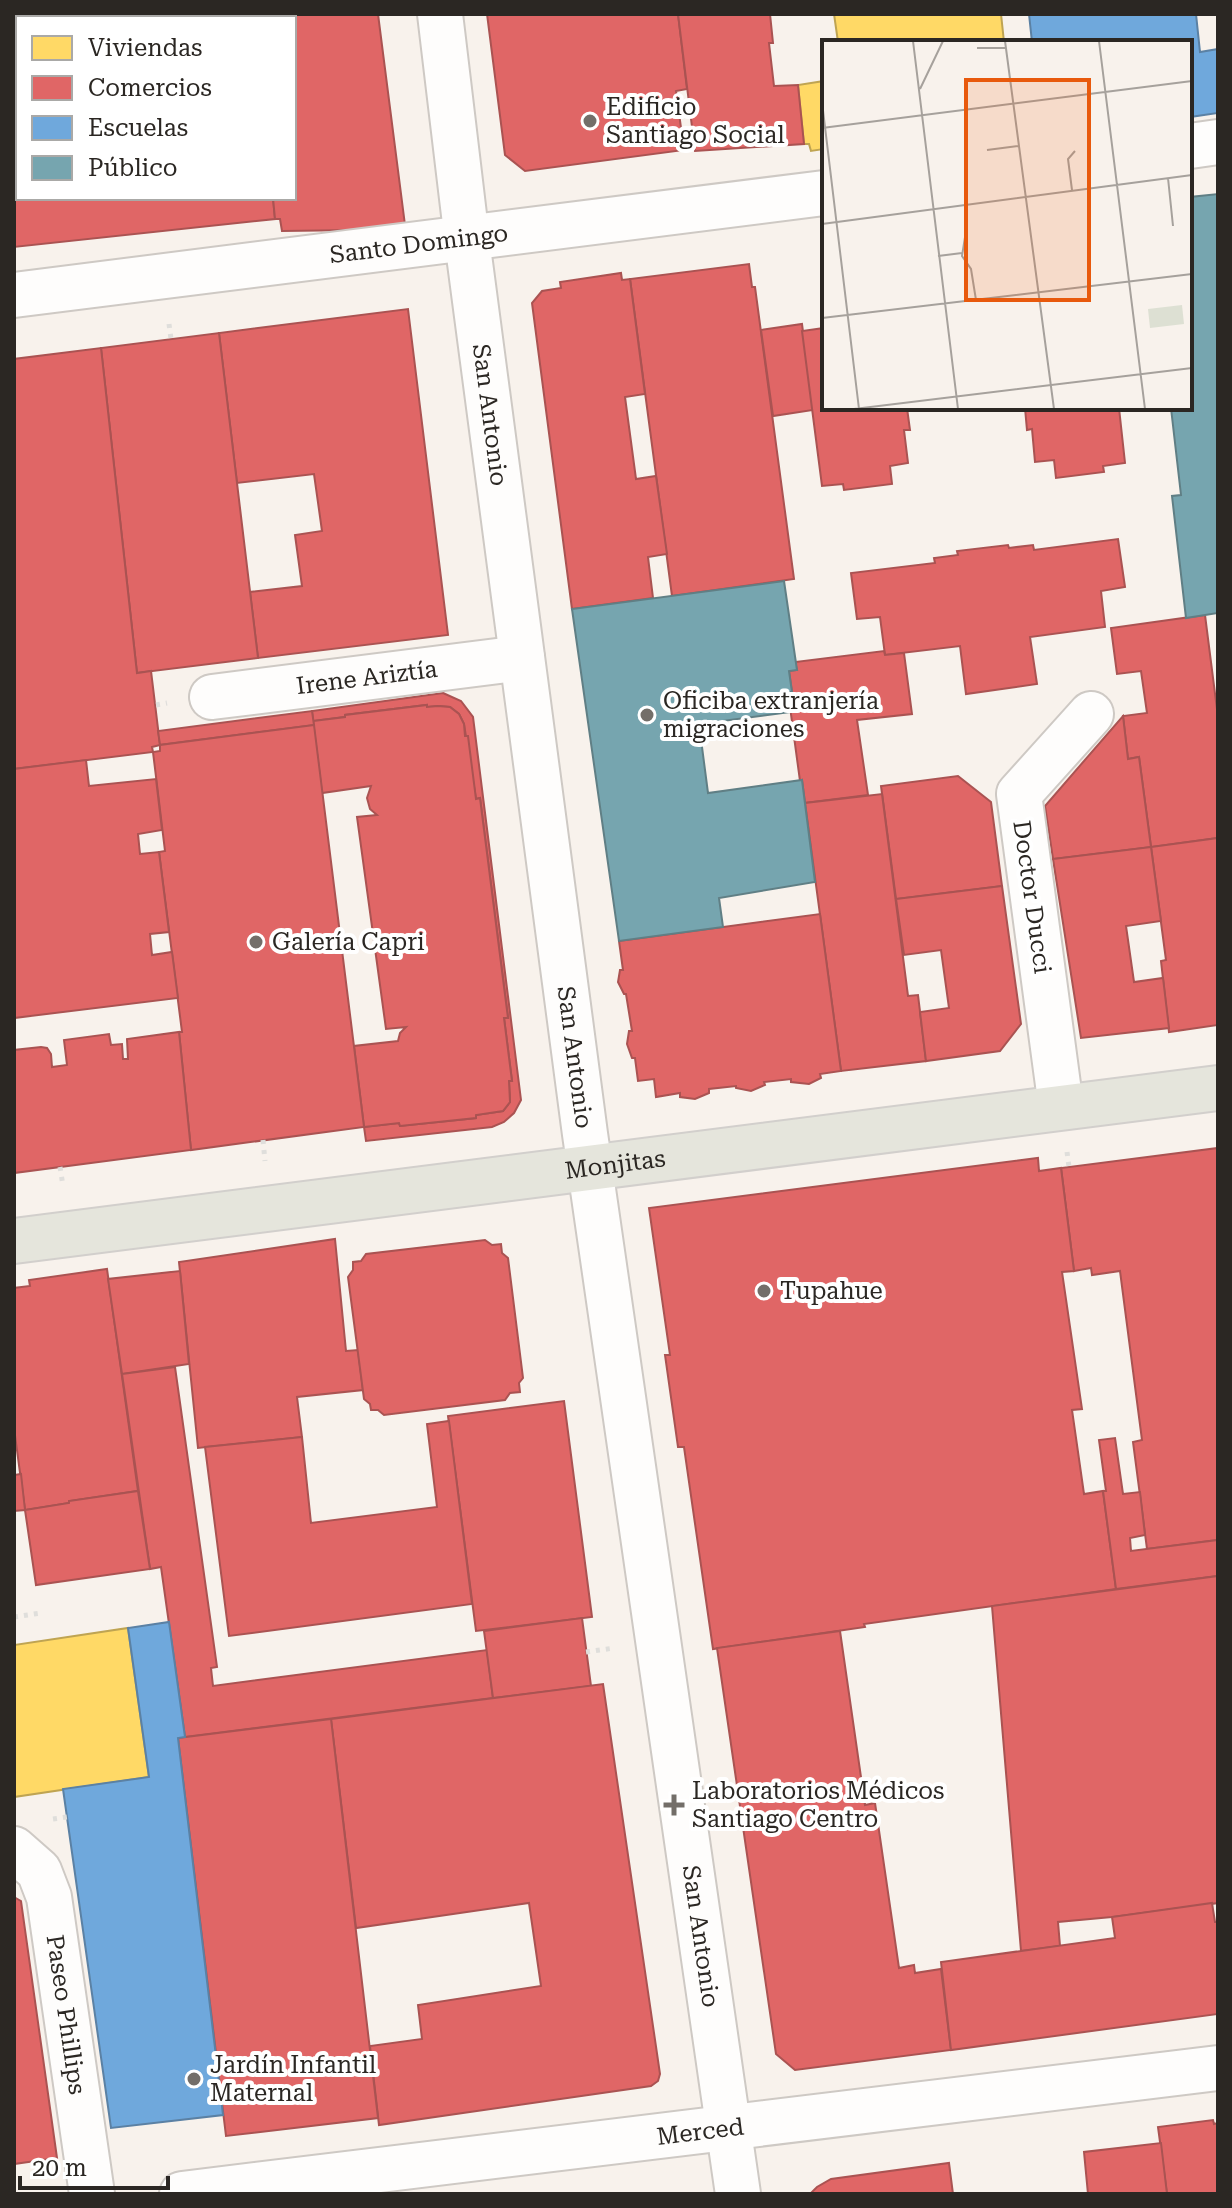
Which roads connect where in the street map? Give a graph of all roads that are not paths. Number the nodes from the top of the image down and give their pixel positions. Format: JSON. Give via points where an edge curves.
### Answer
{"nodes":[{"id":1,"x":440,"y":14,"type":"edge"},
{"id":2,"x":1218,"y":142,"type":"edge"},
{"id":3,"x":1192,"y":146,"type":"edge"},
{"id":4,"x":822,"y":193,"type":"edge"},
{"id":5,"x":467,"y":240,"type":"junction"},
{"id":6,"x":14,"y":295,"type":"edge"},
{"id":7,"x":522,"y":658,"type":"junction"},
{"id":8,"x":212,"y":697,"type":"dead end"},
{"id":9,"x":1091,"y":714,"type":"dead end"},
{"id":10,"x":1218,"y":1088,"type":"edge"},
{"id":11,"x":1061,"y":1107,"type":"junction"},
{"id":12,"x":589,"y":1167,"type":"junction"},
{"id":13,"x":14,"y":1241,"type":"edge"},
{"id":14,"x":14,"y":1849,"type":"edge"},
{"id":15,"x":1218,"y":2068,"type":"edge"},
{"id":16,"x":729,"y":2127,"type":"junction"},
{"id":17,"x":92,"y":2194,"type":"edge"},
{"id":18,"x":182,"y":2194,"type":"edge"},
{"id":19,"x":738,"y":2194,"type":"edge"}],
"edges":[{"from":1,"to":5,"type":"street","name":"San Antonio"},
{"from":2,"to":3,"type":"street"},
{"from":4,"to":5,"type":"street","name":"Santo Domingo"},
{"from":5,"to":6,"type":"street","name":"Santo Domingo"},
{"from":5,"to":7,"type":"street","name":"San Antonio"},
{"from":7,"to":8,"type":"street","name":"Irene Ariztía"},
{"from":7,"to":12,"type":"street","name":"San Antonio"},
{"from":9,"to":11,"type":"street","name":"Doctor Ducci","via":[[1019,794]]},
{"from":10,"to":11,"type":"main road","name":"Monjitas"},
{"from":11,"to":12,"type":"main road","name":"Monjitas"},
{"from":12,"to":13,"type":"main road","name":"Monjitas"},
{"from":12,"to":16,"type":"street","name":"San Antonio"},
{"from":14,"to":17,"type":"street","name":"Paseo Phillips","via":[[39,1871],[49,1897]]},
{"from":15,"to":16,"type":"street","name":"Merced"},
{"from":16,"to":18,"type":"street","name":"Merced"},
{"from":16,"to":19,"type":"street","name":"San Antonio"}]}
